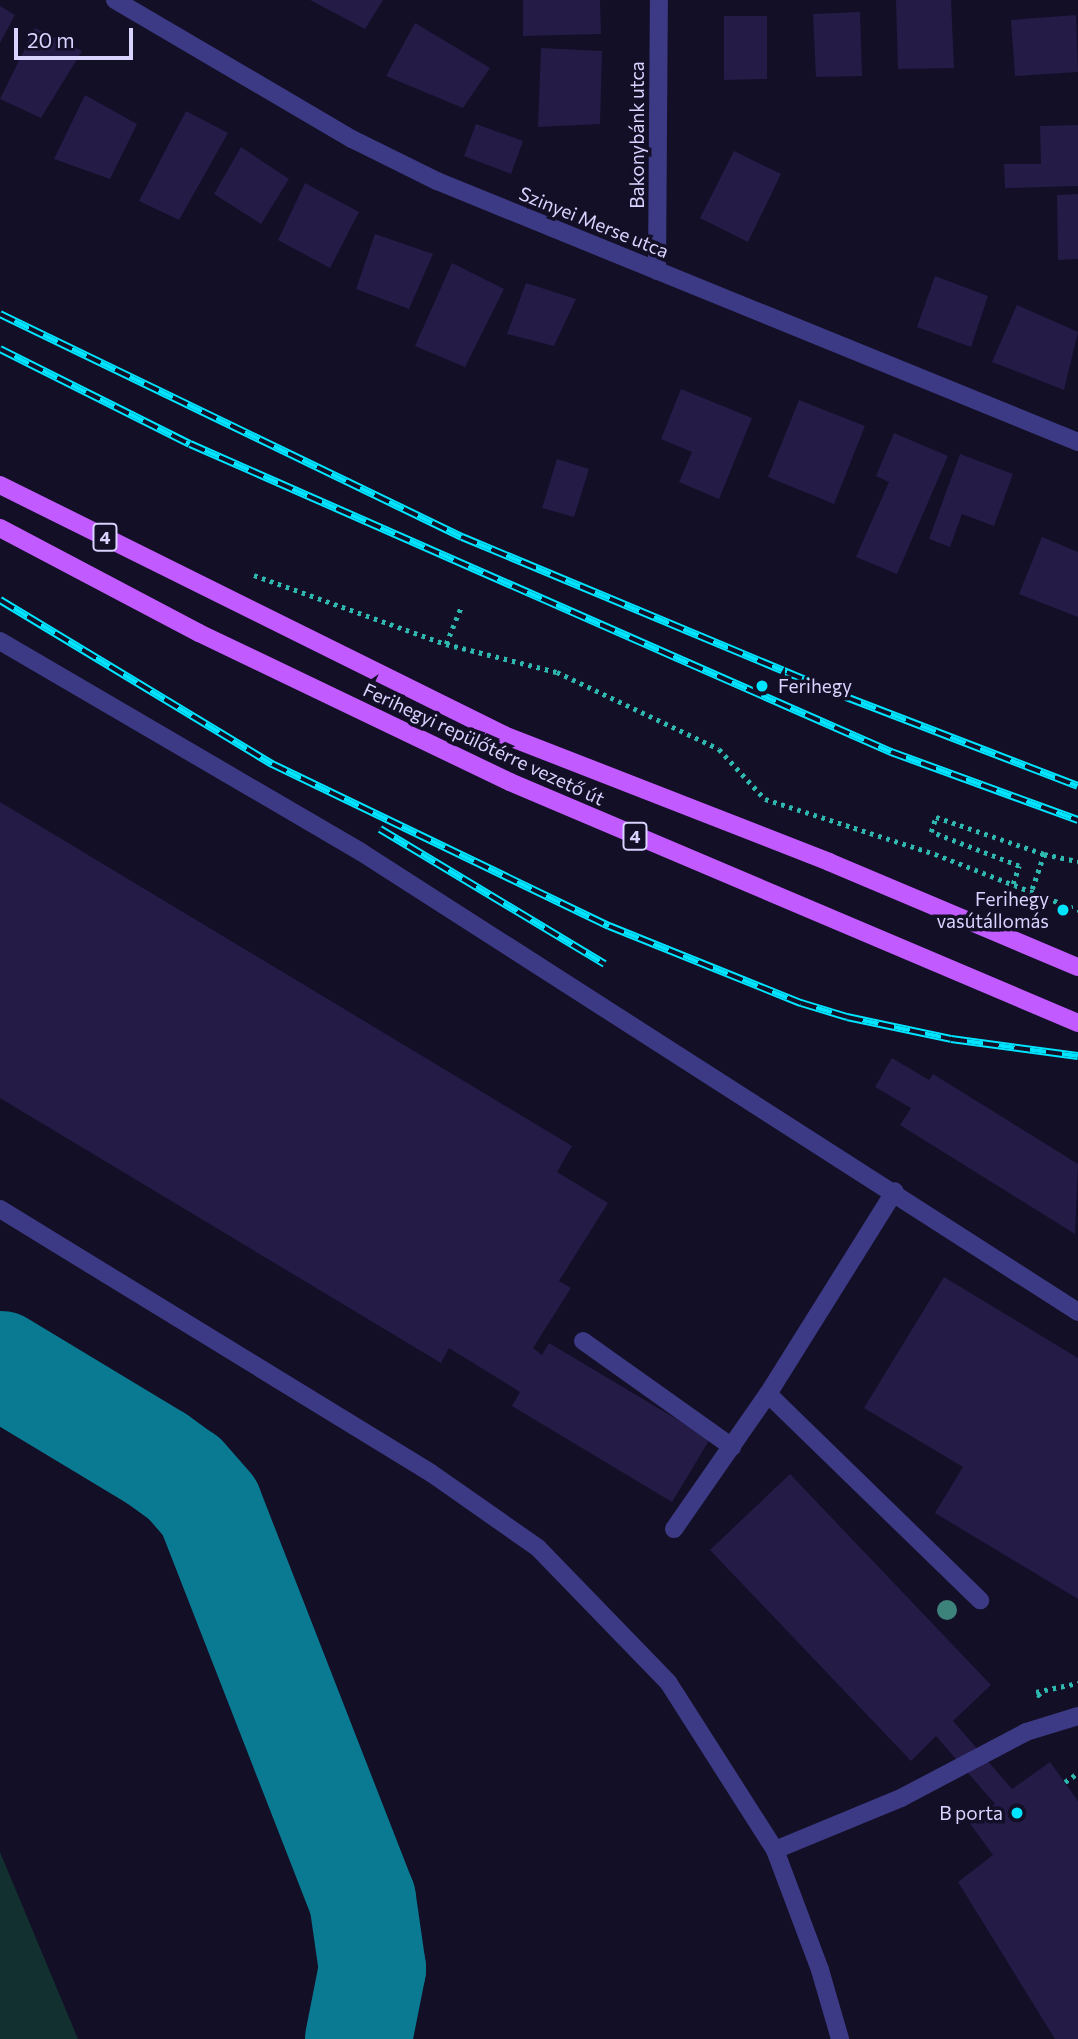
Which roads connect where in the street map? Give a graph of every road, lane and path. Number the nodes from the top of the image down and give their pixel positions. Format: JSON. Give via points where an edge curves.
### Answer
{"nodes":[{"id":1,"x":115,"y":0,"type":"edge"},
{"id":2,"x":659,"y":0,"type":"edge"},
{"id":3,"x":657,"y":271,"type":"junction"},
{"id":4,"x":1078,"y":442,"type":"edge"},
{"id":5,"x":0,"y":485,"type":"edge"},
{"id":6,"x":0,"y":528,"type":"edge"},
{"id":7,"x":241,"y":570,"type":"dead end"},
{"id":8,"x":460,"y":609,"type":"dead end"},
{"id":9,"x":0,"y":641,"type":"edge"},
{"id":10,"x":446,"y":644,"type":"junction"},
{"id":11,"x":1044,"y":854,"type":"junction"},
{"id":12,"x":1078,"y":861,"type":"edge"},
{"id":13,"x":1013,"y":884,"type":"junction"},
{"id":14,"x":1032,"y":889,"type":"junction"},
{"id":15,"x":1078,"y":909,"type":"edge"},
{"id":16,"x":1078,"y":967,"type":"edge"},
{"id":17,"x":1078,"y":1023,"type":"edge"},
{"id":18,"x":895,"y":1191,"type":"junction"},
{"id":19,"x":0,"y":1209,"type":"edge"},
{"id":20,"x":1078,"y":1312,"type":"edge"},
{"id":21,"x":583,"y":1340,"type":"dead end"},
{"id":22,"x":768,"y":1394,"type":"junction"},
{"id":23,"x":732,"y":1447,"type":"junction"},
{"id":24,"x":674,"y":1530,"type":"dead end"},
{"id":25,"x":980,"y":1600,"type":"dead end"},
{"id":26,"x":1078,"y":1716,"type":"edge"},
{"id":27,"x":1078,"y":1773,"type":"edge"},
{"id":28,"x":1065,"y":1782,"type":"dead end"},
{"id":29,"x":775,"y":1850,"type":"junction"},
{"id":30,"x":840,"y":2039,"type":"edge"}],
"edges":[{"from":1,"to":3,"type":"street","name":"Szinyei Merse utca","via":[[352,139],[438,181]]},
{"from":2,"to":3,"type":"street","name":"Bakonybánk utca"},
{"from":3,"to":4,"type":"street","name":"Szinyei Merse utca"},
{"from":5,"to":16,"type":"main road","name":"Ferihegyi repülőtérre vezető út","number":"4","via":[[504,735],[829,862]]},
{"from":6,"to":17,"type":"main road","name":"Ferihegyi repülőtérre vezető út","number":"4","via":[[199,633],[510,782]]},
{"from":7,"to":10,"type":"path"},
{"from":8,"to":10,"type":"path"},
{"from":9,"to":18,"type":"street","via":[[361,852]]},
{"from":10,"to":13,"type":"path","via":[[557,672],[719,749],[765,799]]},
{"from":11,"to":12,"type":"path"},
{"from":11,"to":13,"type":"path","via":[[936,817],[931,832],[1019,866]]},
{"from":11,"to":14,"type":"path"},
{"from":13,"to":14,"type":"path"},
{"from":14,"to":15,"type":"path"},
{"from":18,"to":20,"type":"street"},
{"from":18,"to":22,"type":"street"},
{"from":19,"to":29,"type":"street","via":[[431,1473],[538,1548],[668,1682]]},
{"from":21,"to":23,"type":"street"},
{"from":22,"to":23,"type":"street"},
{"from":22,"to":25,"type":"street"},
{"from":23,"to":24,"type":"street"},
{"from":26,"to":29,"type":"street","via":[[1026,1732],[901,1798]]},
{"from":27,"to":28,"type":"path"},
{"from":29,"to":30,"type":"street","via":[[820,1970]]}]}
